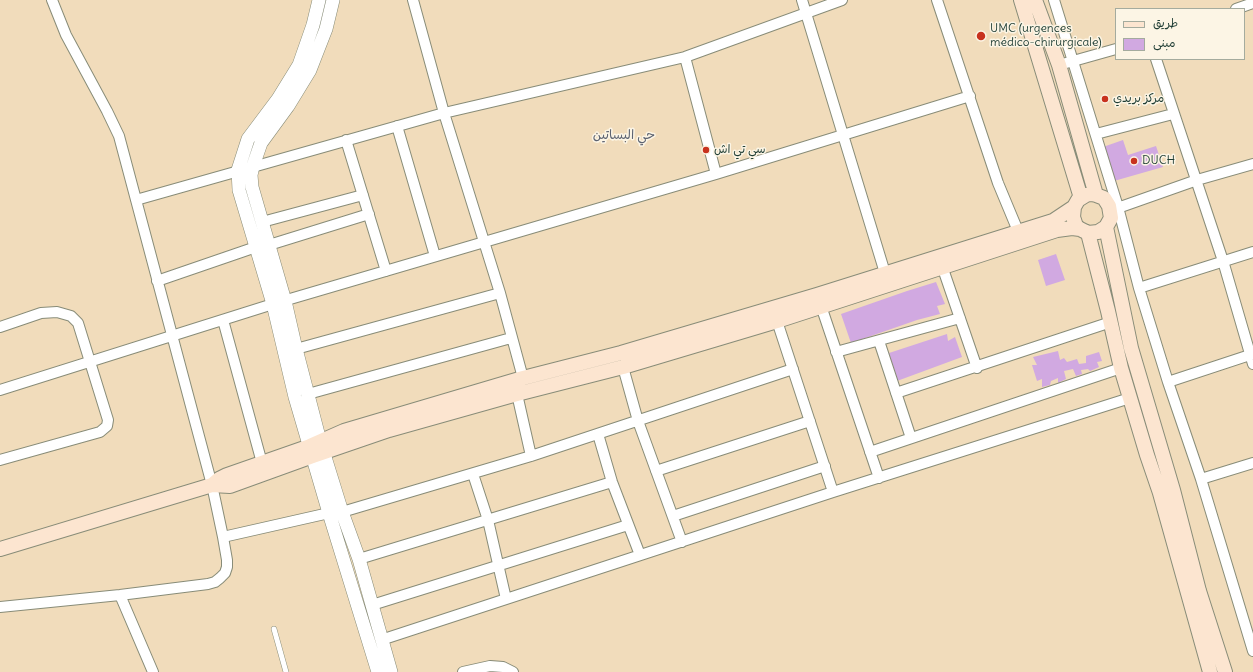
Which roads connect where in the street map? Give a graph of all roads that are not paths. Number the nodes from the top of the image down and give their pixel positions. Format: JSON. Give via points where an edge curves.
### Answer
{"nodes":[{"id":1,"x":52,"y":0,"type":"edge"},
{"id":2,"x":319,"y":0,"type":"edge"},
{"id":3,"x":333,"y":0,"type":"edge"},
{"id":4,"x":413,"y":0,"type":"edge"},
{"id":5,"x":802,"y":0,"type":"edge"},
{"id":6,"x":842,"y":0,"type":"edge"},
{"id":7,"x":938,"y":0,"type":"edge"},
{"id":8,"x":1021,"y":0,"type":"edge"},
{"id":9,"x":1035,"y":0,"type":"edge"},
{"id":10,"x":1054,"y":0,"type":"edge"},
{"id":11,"x":1253,"y":3,"type":"edge"},
{"id":12,"x":1239,"y":8,"type":"edge"},
{"id":13,"x":806,"y":13,"type":"junction"},
{"id":14,"x":1115,"y":49,"type":"edge"},
{"id":15,"x":685,"y":57,"type":"junction"},
{"id":16,"x":1156,"y":60,"type":"edge"},
{"id":17,"x":1072,"y":61,"type":"junction"},
{"id":18,"x":1059,"y":65,"type":"junction"},
{"id":19,"x":970,"y":96,"type":"junction"},
{"id":20,"x":444,"y":113,"type":"junction"},
{"id":21,"x":1173,"y":114,"type":"junction"},
{"id":22,"x":397,"y":126,"type":"junction"},
{"id":23,"x":1096,"y":134,"type":"junction"},
{"id":24,"x":843,"y":135,"type":"junction"},
{"id":25,"x":346,"y":140,"type":"junction"},
{"id":26,"x":1253,"y":164,"type":"edge"},
{"id":27,"x":253,"y":166,"type":"junction"},
{"id":28,"x":238,"y":170,"type":"junction"},
{"id":29,"x":716,"y":174,"type":"junction"},
{"id":30,"x":1197,"y":180,"type":"junction"},
{"id":31,"x":363,"y":195,"type":"junction"},
{"id":32,"x":1096,"y":195,"type":"junction"},
{"id":33,"x":136,"y":200,"type":"junction"},
{"id":34,"x":1078,"y":202,"type":"junction"},
{"id":35,"x":1114,"y":209,"type":"junction"},
{"id":36,"x":369,"y":214,"type":"junction"},
{"id":37,"x":262,"y":222,"type":"junction"},
{"id":38,"x":1106,"y":227,"type":"junction"},
{"id":39,"x":1018,"y":231,"type":"junction"},
{"id":40,"x":1084,"y":231,"type":"junction"},
{"id":41,"x":485,"y":242,"type":"junction"},
{"id":42,"x":269,"y":245,"type":"junction"},
{"id":43,"x":256,"y":247,"type":"junction"},
{"id":44,"x":1253,"y":252,"type":"edge"},
{"id":45,"x":435,"y":256,"type":"junction"},
{"id":46,"x":1223,"y":261,"type":"junction"},
{"id":47,"x":942,"y":266,"type":"junction"},
{"id":48,"x":386,"y":271,"type":"junction"},
{"id":49,"x":885,"y":273,"type":"junction"},
{"id":50,"x":157,"y":280,"type":"junction"},
{"id":51,"x":1139,"y":288,"type":"junction"},
{"id":52,"x":500,"y":293,"type":"junction"},
{"id":53,"x":819,"y":300,"type":"junction"},
{"id":54,"x":279,"y":302,"type":"junction"},
{"id":55,"x":960,"y":318,"type":"junction"},
{"id":56,"x":224,"y":320,"type":"junction"},
{"id":57,"x":777,"y":321,"type":"junction"},
{"id":58,"x":1111,"y":322,"type":"junction"},
{"id":59,"x":0,"y":327,"type":"edge"},
{"id":60,"x":172,"y":336,"type":"junction"},
{"id":61,"x":511,"y":338,"type":"junction"},
{"id":62,"x":879,"y":341,"type":"junction"},
{"id":63,"x":296,"y":349,"type":"junction"},
{"id":64,"x":836,"y":352,"type":"junction"},
{"id":65,"x":1252,"y":358,"type":"edge"},
{"id":66,"x":90,"y":362,"type":"junction"},
{"id":67,"x":623,"y":367,"type":"junction"},
{"id":68,"x":977,"y":368,"type":"junction"},
{"id":69,"x":1121,"y":368,"type":"junction"},
{"id":70,"x":794,"y":370,"type":"junction"},
{"id":71,"x":523,"y":378,"type":"junction"},
{"id":72,"x":1168,"y":382,"type":"junction"},
{"id":73,"x":0,"y":390,"type":"edge"},
{"id":74,"x":896,"y":393,"type":"junction"},
{"id":75,"x":308,"y":394,"type":"junction"},
{"id":76,"x":517,"y":394,"type":"junction"},
{"id":77,"x":1130,"y":398,"type":"junction"},
{"id":78,"x":638,"y":421,"type":"junction"},
{"id":79,"x":810,"y":421,"type":"junction"},
{"id":80,"x":598,"y":434,"type":"junction"},
{"id":81,"x":911,"y":438,"type":"junction"},
{"id":82,"x":317,"y":449,"type":"junction"},
{"id":83,"x":870,"y":452,"type":"junction"},
{"id":84,"x":531,"y":456,"type":"junction"},
{"id":85,"x":0,"y":460,"type":"edge"},
{"id":86,"x":262,"y":463,"type":"junction"},
{"id":87,"x":1253,"y":463,"type":"edge"},
{"id":88,"x":825,"y":466,"type":"junction"},
{"id":89,"x":656,"y":471,"type":"junction"},
{"id":90,"x":473,"y":474,"type":"junction"},
{"id":91,"x":879,"y":478,"type":"junction"},
{"id":92,"x":1201,"y":479,"type":"junction"},
{"id":93,"x":612,"y":482,"type":"junction"},
{"id":94,"x":212,"y":485,"type":"junction"},
{"id":95,"x":1166,"y":491,"type":"junction"},
{"id":96,"x":833,"y":492,"type":"junction"},
{"id":97,"x":342,"y":512,"type":"junction"},
{"id":98,"x":329,"y":513,"type":"junction"},
{"id":99,"x":673,"y":516,"type":"junction"},
{"id":100,"x":488,"y":520,"type":"junction"},
{"id":101,"x":628,"y":525,"type":"junction"},
{"id":102,"x":223,"y":537,"type":"junction"},
{"id":103,"x":682,"y":542,"type":"junction"},
{"id":104,"x":0,"y":549,"type":"edge"},
{"id":105,"x":640,"y":556,"type":"junction"},
{"id":106,"x":359,"y":560,"type":"junction"},
{"id":107,"x":498,"y":566,"type":"junction"},
{"id":108,"x":120,"y":595,"type":"junction"},
{"id":109,"x":506,"y":599,"type":"junction"},
{"id":110,"x":372,"y":605,"type":"junction"},
{"id":111,"x":0,"y":607,"type":"edge"},
{"id":112,"x":274,"y":629,"type":"dead end"},
{"id":113,"x":381,"y":640,"type":"junction"},
{"id":114,"x":1253,"y":650,"type":"edge"},
{"id":115,"x":153,"y":672,"type":"edge"},
{"id":116,"x":286,"y":672,"type":"edge"},
{"id":117,"x":378,"y":672,"type":"edge"},
{"id":118,"x":391,"y":672,"type":"edge"},
{"id":119,"x":463,"y":672,"type":"edge"},
{"id":120,"x":513,"y":672,"type":"edge"},
{"id":121,"x":1210,"y":672,"type":"edge"},
{"id":122,"x":1224,"y":672,"type":"edge"}],
"edges":[{"from":1,"to":33,"type":"street","via":[[66,35],[119,136]]},
{"from":2,"to":28,"type":"street","via":[[298,65],[278,99],[248,139]]},
{"from":3,"to":27,"type":"street","via":[[326,29],[310,70],[261,143]]},
{"from":4,"to":20,"type":"street"},
{"from":5,"to":13,"type":"street"},
{"from":6,"to":13,"type":"street"},
{"from":7,"to":19,"type":"street"},
{"from":8,"to":34,"type":"main road"},
{"from":9,"to":18,"type":"main road"},
{"from":10,"to":17,"type":"street"},
{"from":11,"to":12,"type":"street"},
{"from":13,"to":15,"type":"street"},
{"from":13,"to":24,"type":"street"},
{"from":14,"to":17,"type":"street"},
{"from":15,"to":20,"type":"street"},
{"from":15,"to":29,"type":"street"},
{"from":16,"to":21,"type":"street"},
{"from":17,"to":18,"type":"street"},
{"from":17,"to":23,"type":"street"},
{"from":18,"to":32,"type":"main road"},
{"from":19,"to":24,"type":"street"},
{"from":19,"to":39,"type":"street","via":[[998,183]]},
{"from":20,"to":22,"type":"street"},
{"from":20,"to":41,"type":"street"},
{"from":21,"to":23,"type":"street"},
{"from":21,"to":30,"type":"street"},
{"from":22,"to":25,"type":"street"},
{"from":22,"to":45,"type":"street"},
{"from":23,"to":35,"type":"street"},
{"from":24,"to":29,"type":"street"},
{"from":24,"to":49,"type":"street"},
{"from":25,"to":27,"type":"street"},
{"from":25,"to":31,"type":"street"},
{"from":26,"to":30,"type":"street"},
{"from":27,"to":28,"type":"street"},
{"from":27,"to":37,"type":"street","via":[[252,187]]},
{"from":28,"to":33,"type":"street"},
{"from":28,"to":43,"type":"street","via":[[239,190]]},
{"from":29,"to":41,"type":"street"},
{"from":30,"to":35,"type":"street"},
{"from":30,"to":46,"type":"street"},
{"from":31,"to":36,"type":"street"},
{"from":31,"to":37,"type":"street"},
{"from":32,"to":34,"type":"main road","via":[[1091,194]]},
{"from":32,"to":35,"type":"main road"},
{"from":33,"to":50,"type":"street"},
{"from":34,"to":39,"type":"main road","via":[[1053,221]]},
{"from":34,"to":40,"type":"main road","via":[[1073,217],[1076,226]]},
{"from":35,"to":38,"type":"main road"},
{"from":35,"to":51,"type":"street"},
{"from":36,"to":42,"type":"street"},
{"from":36,"to":48,"type":"street"},
{"from":37,"to":42,"type":"street"},
{"from":38,"to":40,"type":"main road","via":[[1098,232]]},
{"from":38,"to":95,"type":"main road","via":[[1131,348]]},
{"from":39,"to":49,"type":"main road"},
{"from":40,"to":47,"type":"main road","via":[[1064,228]]},
{"from":40,"to":58,"type":"main road"},
{"from":41,"to":45,"type":"street"},
{"from":41,"to":52,"type":"street"},
{"from":42,"to":54,"type":"street"},
{"from":43,"to":50,"type":"street"},
{"from":43,"to":54,"type":"street"},
{"from":44,"to":46,"type":"street"},
{"from":45,"to":48,"type":"street"},
{"from":46,"to":51,"type":"street"},
{"from":46,"to":65,"type":"street"},
{"from":47,"to":53,"type":"main road"},
{"from":47,"to":55,"type":"street"},
{"from":48,"to":54,"type":"street"},
{"from":49,"to":53,"type":"main road"},
{"from":50,"to":60,"type":"street"},
{"from":51,"to":72,"type":"street"},
{"from":52,"to":61,"type":"street"},
{"from":52,"to":63,"type":"street"},
{"from":53,"to":57,"type":"main road"},
{"from":53,"to":64,"type":"street"},
{"from":53,"to":71,"type":"main road"},
{"from":54,"to":56,"type":"street"},
{"from":54,"to":63,"type":"street"},
{"from":54,"to":82,"type":"street","via":[[295,397]]},
{"from":55,"to":62,"type":"street"},
{"from":55,"to":68,"type":"street"},
{"from":56,"to":60,"type":"street"},
{"from":56,"to":86,"type":"street"},
{"from":57,"to":67,"type":"main road"},
{"from":57,"to":70,"type":"street"},
{"from":58,"to":68,"type":"street"},
{"from":58,"to":69,"type":"main road"},
{"from":59,"to":66,"type":"street","via":[[41,313],[65,313],[78,323]]},
{"from":60,"to":66,"type":"street"},
{"from":60,"to":94,"type":"street"},
{"from":61,"to":71,"type":"street"},
{"from":61,"to":75,"type":"street"},
{"from":62,"to":64,"type":"street"},
{"from":62,"to":74,"type":"street"},
{"from":63,"to":75,"type":"street"},
{"from":64,"to":83,"type":"street"},
{"from":65,"to":72,"type":"street"},
{"from":66,"to":73,"type":"street"},
{"from":66,"to":85,"type":"street","via":[[108,420],[107,426],[100,432]]},
{"from":67,"to":76,"type":"main road"},
{"from":67,"to":78,"type":"street"},
{"from":68,"to":74,"type":"street"},
{"from":69,"to":77,"type":"main road"},
{"from":69,"to":81,"type":"street"},
{"from":70,"to":78,"type":"street"},
{"from":70,"to":79,"type":"street"},
{"from":71,"to":82,"type":"main road","via":[[344,431]]},
{"from":72,"to":92,"type":"street"},
{"from":74,"to":81,"type":"street"},
{"from":75,"to":82,"type":"street"},
{"from":76,"to":82,"type":"main road"},
{"from":76,"to":84,"type":"street"},
{"from":77,"to":91,"type":"street"},
{"from":77,"to":95,"type":"main road","via":[[1147,455]]},
{"from":78,"to":80,"type":"street"},
{"from":78,"to":89,"type":"street"},
{"from":79,"to":88,"type":"street"},
{"from":79,"to":89,"type":"street"},
{"from":80,"to":84,"type":"street"},
{"from":80,"to":93,"type":"street"},
{"from":81,"to":83,"type":"street"},
{"from":82,"to":86,"type":"main road"},
{"from":82,"to":94,"type":"main road","via":[[230,486]]},
{"from":82,"to":97,"type":"street"},
{"from":82,"to":98,"type":"street"},
{"from":83,"to":91,"type":"street"},
{"from":84,"to":90,"type":"street"},
{"from":86,"to":94,"type":"main road","via":[[227,475]]},
{"from":87,"to":92,"type":"street"},
{"from":88,"to":96,"type":"street"},
{"from":88,"to":99,"type":"street"},
{"from":89,"to":99,"type":"street"},
{"from":90,"to":97,"type":"street"},
{"from":90,"to":100,"type":"street"},
{"from":91,"to":96,"type":"street"},
{"from":92,"to":114,"type":"street"},
{"from":93,"to":100,"type":"street"},
{"from":93,"to":101,"type":"street"},
{"from":94,"to":102,"type":"street"},
{"from":94,"to":104,"type":"main road"},
{"from":95,"to":121,"type":"main road","via":[[1195,623]]},
{"from":95,"to":122,"type":"main road"},
{"from":96,"to":103,"type":"street"},
{"from":97,"to":106,"type":"street"},
{"from":98,"to":102,"type":"street"},
{"from":98,"to":117,"type":"street"},
{"from":99,"to":103,"type":"street"},
{"from":100,"to":106,"type":"street"},
{"from":100,"to":107,"type":"street"},
{"from":101,"to":105,"type":"street"},
{"from":101,"to":107,"type":"street"},
{"from":102,"to":108,"type":"street","via":[[227,567],[225,573],[215,582]]},
{"from":103,"to":105,"type":"street"},
{"from":105,"to":109,"type":"street"},
{"from":106,"to":110,"type":"street"},
{"from":107,"to":109,"type":"street"},
{"from":107,"to":110,"type":"street"},
{"from":108,"to":111,"type":"street"},
{"from":108,"to":115,"type":"street"},
{"from":109,"to":113,"type":"street"},
{"from":110,"to":113,"type":"street"},
{"from":112,"to":116,"type":"lane"},
{"from":113,"to":118,"type":"street"},
{"from":119,"to":120,"type":"street","via":[[490,666],[503,667]]}]}
